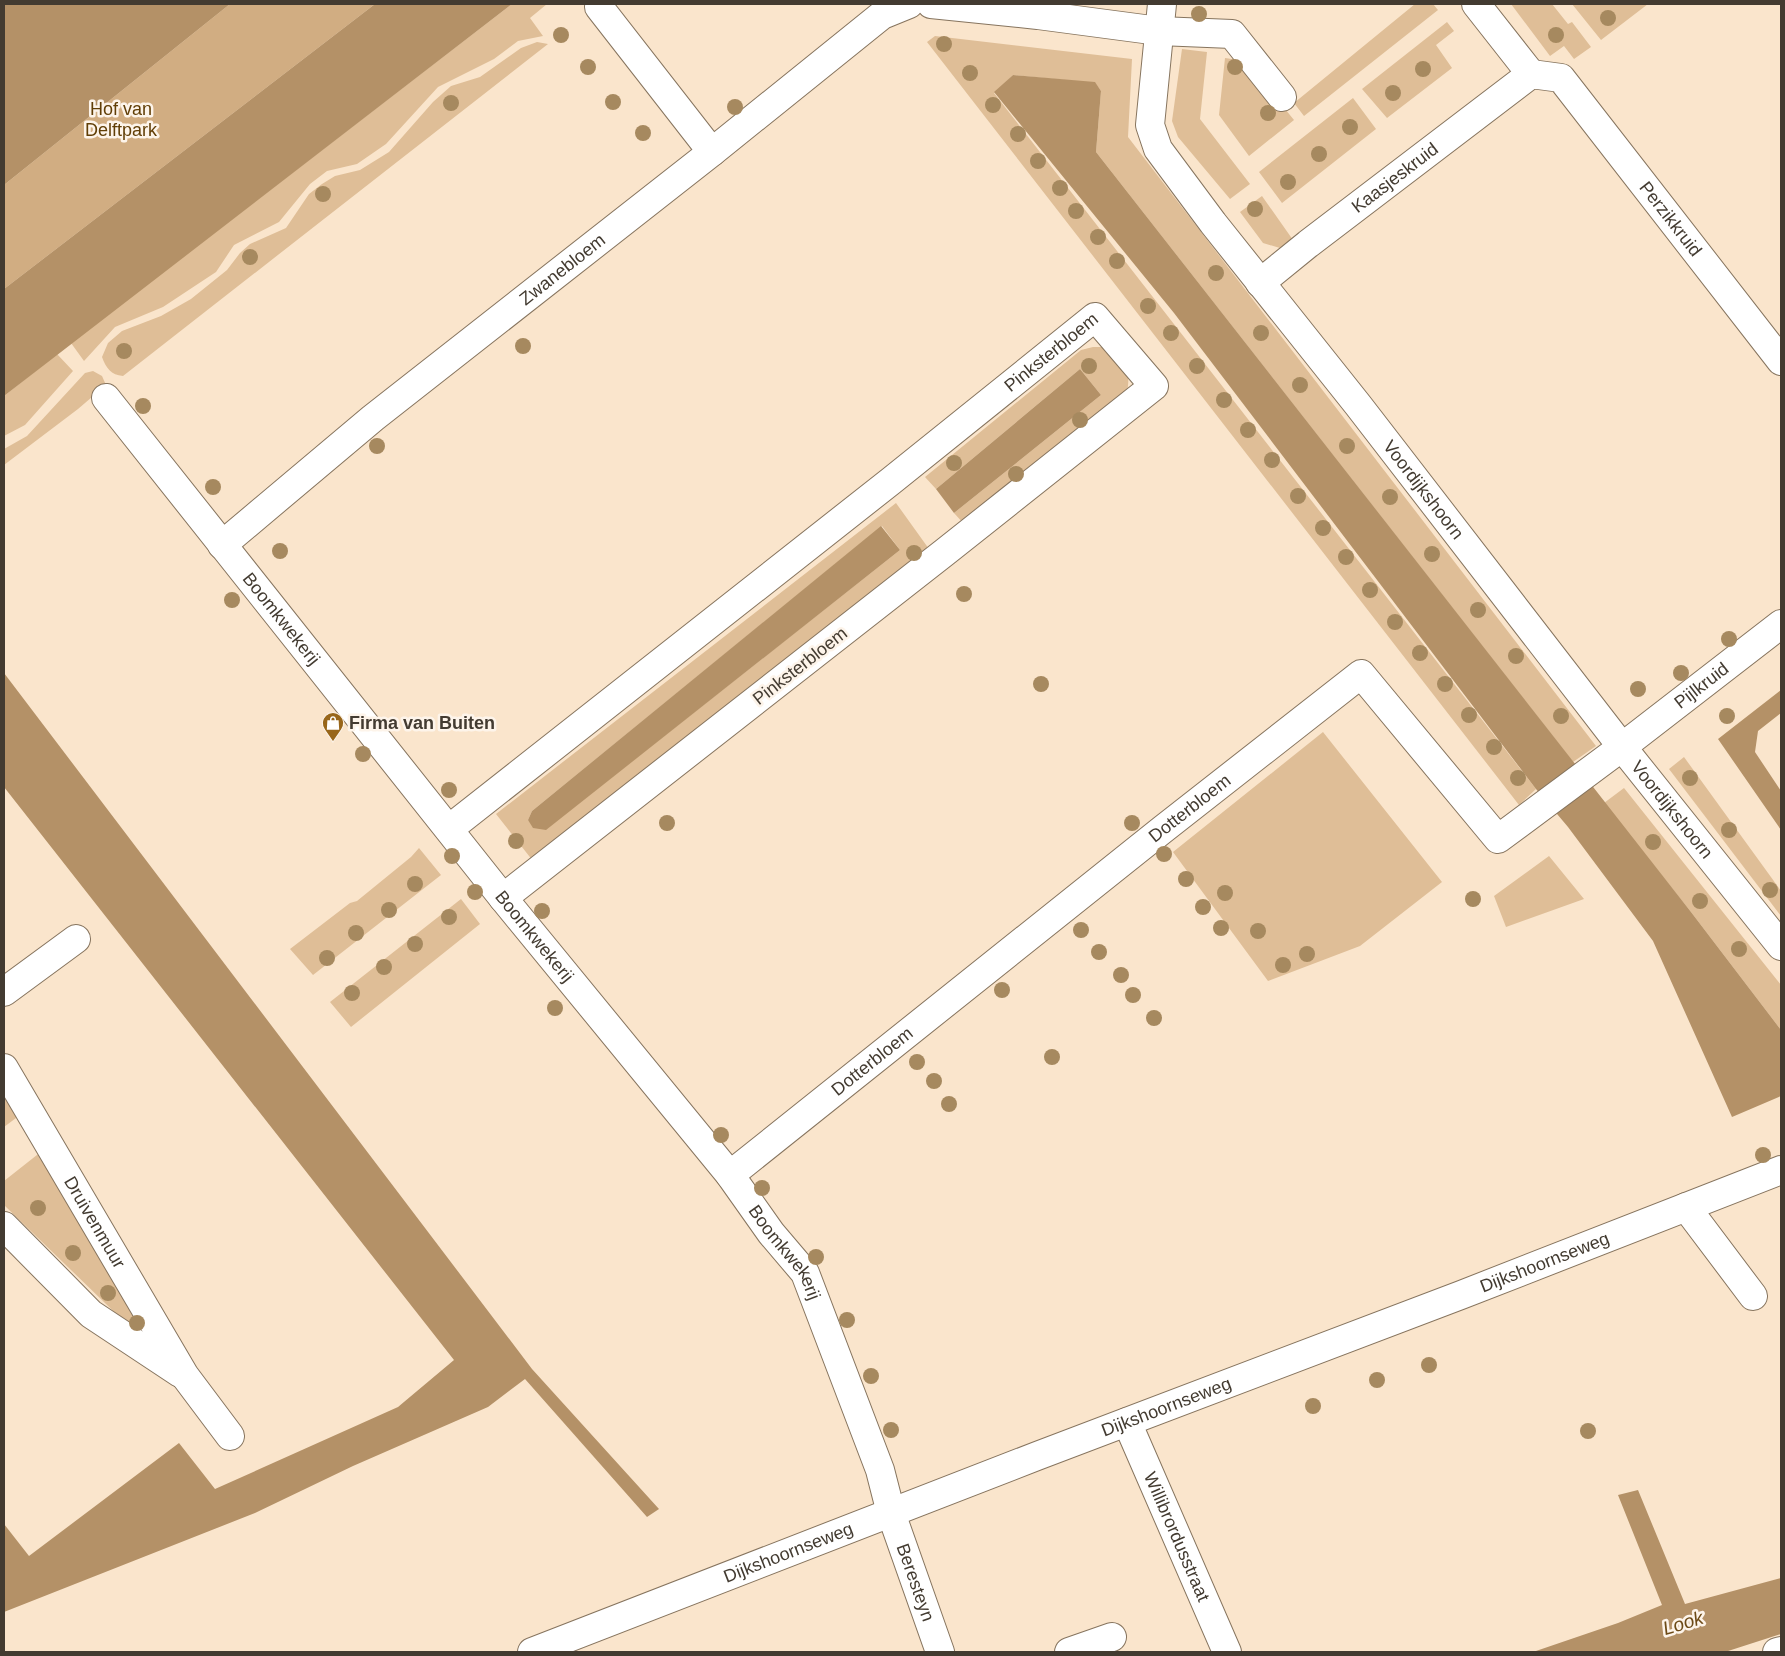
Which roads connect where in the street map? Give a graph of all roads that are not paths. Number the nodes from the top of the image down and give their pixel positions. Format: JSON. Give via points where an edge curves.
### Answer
{"nodes":[{"id":1,"x":908,"y":4,"type":"edge"},
{"id":2,"x":931,"y":4,"type":"edge"},
{"id":3,"x":1162,"y":4,"type":"edge"},
{"id":4,"x":1476,"y":4,"type":"edge"},
{"id":5,"x":599,"y":7,"type":"dead end"},
{"id":6,"x":1159,"y":31,"type":"junction"},
{"id":7,"x":1531,"y":74,"type":"junction"},
{"id":8,"x":1282,"y":96,"type":"dead end"},
{"id":9,"x":712,"y":152,"type":"junction"},
{"id":10,"x":1260,"y":284,"type":"junction"},
{"id":11,"x":1781,"y":361,"type":"edge"},
{"id":12,"x":106,"y":398,"type":"dead end"},
{"id":13,"x":222,"y":545,"type":"junction"},
{"id":14,"x":1781,"y":624,"type":"edge"},
{"id":15,"x":1614,"y":752,"type":"junction"},
{"id":16,"x":450,"y":829,"type":"junction"},
{"id":17,"x":503,"y":898,"type":"junction"},
{"id":18,"x":76,"y":939,"type":"dead end"},
{"id":19,"x":1781,"y":946,"type":"edge"},
{"id":20,"x":4,"y":992,"type":"edge"},
{"id":21,"x":4,"y":1068,"type":"edge"},
{"id":22,"x":1781,"y":1170,"type":"edge"},
{"id":23,"x":730,"y":1175,"type":"junction"},
{"id":24,"x":1686,"y":1207,"type":"junction"},
{"id":25,"x":4,"y":1226,"type":"edge"},
{"id":26,"x":1753,"y":1296,"type":"dead end"},
{"id":27,"x":185,"y":1376,"type":"junction"},
{"id":28,"x":1128,"y":1422,"type":"junction"},
{"id":29,"x":230,"y":1436,"type":"dead end"},
{"id":30,"x":891,"y":1512,"type":"junction"},
{"id":31,"x":1112,"y":1637,"type":"dead end"},
{"id":32,"x":543,"y":1650,"type":"edge"},
{"id":33,"x":1781,"y":1651,"type":"edge"},
{"id":34,"x":940,"y":1652,"type":"edge"},
{"id":35,"x":1069,"y":1652,"type":"edge"},
{"id":36,"x":1227,"y":1652,"type":"edge"},
{"id":37,"x":1777,"y":1652,"type":"edge"}],
"edges":[{"from":1,"to":9,"type":"street","name":"Zwanebloem","via":[[882,15]]},
{"from":2,"to":6,"type":"street"},
{"from":3,"to":6,"type":"street","name":"Voordijkshoorn"},
{"from":4,"to":7,"type":"street"},
{"from":5,"to":9,"type":"street"},
{"from":6,"to":8,"type":"street","via":[[1232,34]]},
{"from":6,"to":10,"type":"street","name":"Voordijkshoorn","via":[[1150,125],[1158,148]]},
{"from":7,"to":10,"type":"street","name":"Kaasjeskruid"},
{"from":7,"to":11,"type":"street","name":"Perzikkruid","via":[[1561,78]]},
{"from":9,"to":13,"type":"street","name":"Zwanebloem","via":[[373,418]]},
{"from":10,"to":15,"type":"street","name":"Voordijkshoorn","via":[[1429,497]]},
{"from":12,"to":13,"type":"street","name":"Boomkwekerij"},
{"from":13,"to":16,"type":"street","name":"Boomkwekerij"},
{"from":14,"to":15,"type":"street","name":"Pijlkruid"},
{"from":15,"to":19,"type":"street","name":"Voordijkshoorn"},
{"from":15,"to":23,"type":"street","name":"Dotterbloem","via":[[1498,839],[1361,674]]},
{"from":16,"to":17,"type":"street","name":"Boomkwekerij"},
{"from":16,"to":17,"type":"street","name":"Pinksterbloem","via":[[1095,317],[1154,386]]},
{"from":17,"to":23,"type":"street","name":"Boomkwekerij"},
{"from":18,"to":20,"type":"street"},
{"from":21,"to":27,"type":"street","name":"Druivenmuur"},
{"from":22,"to":24,"type":"street","name":"Dijkshoornseweg"},
{"from":23,"to":30,"type":"street","name":"Boomkwekerij","via":[[771,1233],[805,1273],[880,1470]]},
{"from":24,"to":26,"type":"street"},
{"from":24,"to":28,"type":"street","name":"Dijkshoornseweg"},
{"from":25,"to":27,"type":"street","name":"Druivenmuur","via":[[92,1314]]},
{"from":27,"to":29,"type":"street","name":"Druivenmuur"},
{"from":28,"to":30,"type":"street","name":"Dijkshoornseweg"},
{"from":28,"to":36,"type":"street","name":"Willibrordusstraat"},
{"from":30,"to":32,"type":"street","name":"Dijkshoornseweg"},
{"from":30,"to":34,"type":"street","name":"Beresteyn"},
{"from":31,"to":35,"type":"street"},
{"from":33,"to":37,"type":"street"}]}
